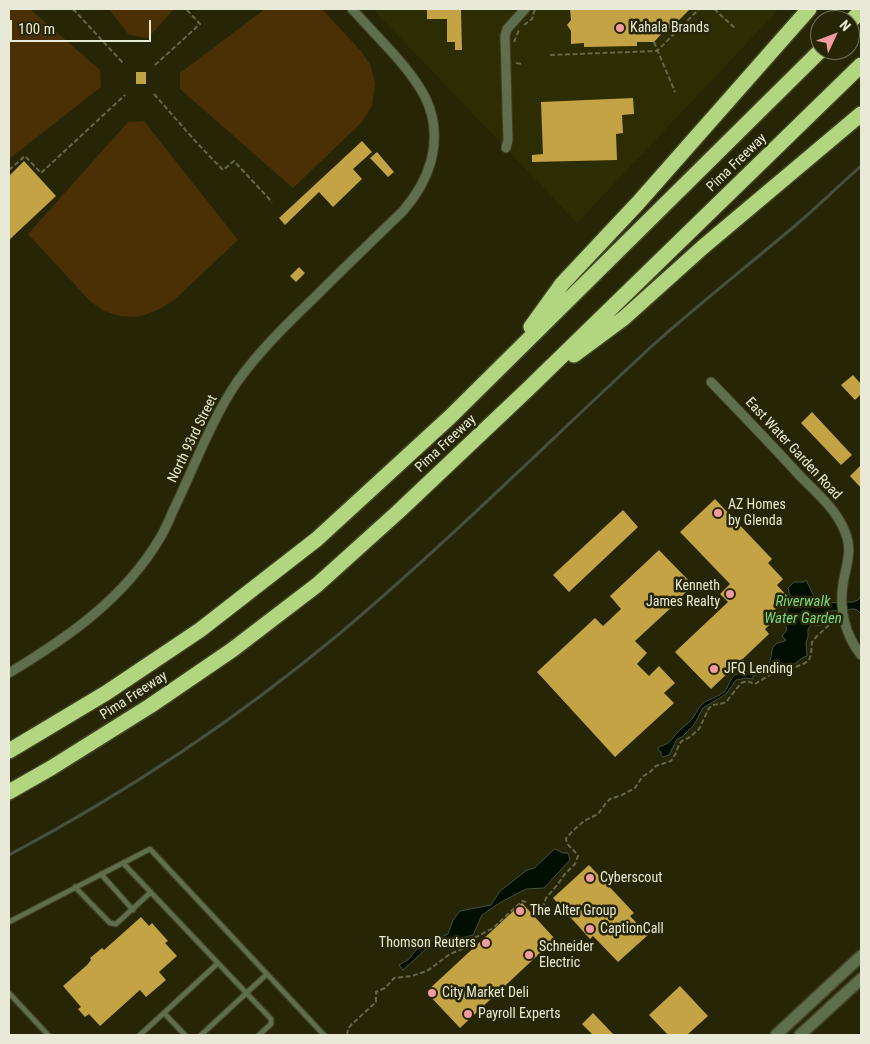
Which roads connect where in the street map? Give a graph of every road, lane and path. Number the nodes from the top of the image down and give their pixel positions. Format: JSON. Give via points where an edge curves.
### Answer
{"nodes":[{"id":1,"x":73,"y":9,"type":"edge"},
{"id":2,"x":186,"y":9,"type":"edge"},
{"id":3,"x":352,"y":9,"type":"edge"},
{"id":4,"x":525,"y":9,"type":"edge"},
{"id":5,"x":539,"y":9,"type":"edge"},
{"id":6,"x":698,"y":9,"type":"edge"},
{"id":7,"x":714,"y":9,"type":"edge"},
{"id":8,"x":809,"y":9,"type":"edge"},
{"id":9,"x":736,"y":29,"type":"dead end"},
{"id":10,"x":654,"y":42,"type":"dead end"},
{"id":11,"x":513,"y":44,"type":"dead end"},
{"id":12,"x":657,"y":52,"type":"junction"},
{"id":13,"x":550,"y":55,"type":"dead end"},
{"id":14,"x":811,"y":60,"type":"edge"},
{"id":15,"x":514,"y":62,"type":"dead end"},
{"id":16,"x":123,"y":64,"type":"dead end"},
{"id":17,"x":523,"y":64,"type":"dead end"},
{"id":18,"x":155,"y":65,"type":"dead end"},
{"id":19,"x":861,"y":65,"type":"edge"},
{"id":20,"x":675,"y":92,"type":"dead end"},
{"id":21,"x":154,"y":94,"type":"dead end"},
{"id":22,"x":125,"y":95,"type":"dead end"},
{"id":23,"x":861,"y":114,"type":"edge"},
{"id":24,"x":506,"y":148,"type":"dead end"},
{"id":25,"x":9,"y":170,"type":"edge"},
{"id":26,"x":272,"y":202,"type":"dead end"},
{"id":27,"x":499,"y":368,"type":"junction"},
{"id":28,"x":711,"y":382,"type":"dead end"},
{"id":29,"x":527,"y":390,"type":"junction"},
{"id":30,"x":844,"y":619,"type":"junction"},
{"id":31,"x":861,"y":655,"type":"edge"},
{"id":32,"x":9,"y":673,"type":"edge"},
{"id":33,"x":9,"y":751,"type":"edge"},
{"id":34,"x":9,"y":792,"type":"edge"},
{"id":35,"x":123,"y":863,"type":"junction"},
{"id":36,"x":101,"y":874,"type":"junction"},
{"id":37,"x":75,"y":888,"type":"junction"},
{"id":38,"x":151,"y":892,"type":"junction"},
{"id":39,"x":133,"y":910,"type":"junction"},
{"id":40,"x":9,"y":922,"type":"edge"},
{"id":41,"x":861,"y":956,"type":"edge"},
{"id":42,"x":218,"y":963,"type":"junction"},
{"id":43,"x":267,"y":974,"type":"junction"},
{"id":44,"x":861,"y":979,"type":"edge"},
{"id":45,"x":9,"y":993,"type":"edge"},
{"id":46,"x":247,"y":993,"type":"junction"},
{"id":47,"x":164,"y":1012,"type":"junction"},
{"id":48,"x":48,"y":1035,"type":"edge"},
{"id":49,"x":140,"y":1035,"type":"edge"},
{"id":50,"x":185,"y":1035,"type":"edge"},
{"id":51,"x":200,"y":1035,"type":"edge"},
{"id":52,"x":259,"y":1035,"type":"edge"},
{"id":53,"x":324,"y":1035,"type":"edge"},
{"id":54,"x":347,"y":1035,"type":"edge"},
{"id":55,"x":776,"y":1035,"type":"edge"},
{"id":56,"x":800,"y":1035,"type":"edge"}],
"edges":[{"from":1,"to":16,"type":"path"},
{"from":2,"to":18,"type":"path","via":[[200,24]]},
{"from":3,"to":32,"type":"street","name":"North 93rd Street","via":[[414,78],[432,115],[434,150],[418,191],[403,211],[269,341],[246,369],[215,420],[161,537],[138,570],[81,626]]},
{"from":4,"to":24,"type":"street","via":[[507,29],[505,36]]},
{"from":5,"to":11,"type":"path","via":[[521,27]]},
{"from":6,"to":12,"type":"path"},
{"from":7,"to":9,"type":"path"},
{"from":8,"to":27,"type":"highway","via":[[562,284]]},
{"from":10,"to":12,"type":"path"},
{"from":12,"to":13,"type":"path"},
{"from":12,"to":20,"type":"path"},
{"from":14,"to":27,"type":"highway","name":"Pima Freeway"},
{"from":15,"to":17,"type":"path"},
{"from":19,"to":29,"type":"highway","name":"Pima Freeway"},
{"from":21,"to":26,"type":"path","via":[[223,170],[234,161]]},
{"from":22,"to":25,"type":"path","via":[[41,173],[25,156]]},
{"from":23,"to":29,"type":"highway","via":[[624,318]]},
{"from":27,"to":33,"type":"highway","name":"Pima Freeway","via":[[317,539],[200,630],[106,693]]},
{"from":28,"to":30,"type":"street","name":"East Water Garden Road","via":[[838,518],[849,546],[842,595]]},
{"from":29,"to":34,"type":"highway","name":"Pima Freeway","via":[[317,585],[232,650],[150,706]]},
{"from":30,"to":31,"type":"street","name":"East Water Garden Road","via":[[850,638]]},
{"from":30,"to":54,"type":"path","via":[[829,625],[816,636],[809,660],[800,666],[776,671],[755,684],[741,682],[727,701],[709,708],[699,729],[679,744],[671,761],[656,766],[642,777],[635,788],[610,799],[598,814],[576,827],[566,842],[578,856],[577,860],[546,898],[543,908],[522,901],[493,928],[466,942],[465,948],[450,954],[427,971],[394,978],[376,992],[376,1002],[350,1025]]},
{"from":35,"to":36,"type":"lane"},
{"from":35,"to":38,"type":"lane"},
{"from":35,"to":43,"type":"lane","via":[[150,849]]},
{"from":36,"to":37,"type":"lane"},
{"from":36,"to":39,"type":"lane"},
{"from":37,"to":39,"type":"lane","via":[[110,923],[116,924]]},
{"from":37,"to":40,"type":"lane"},
{"from":38,"to":39,"type":"lane"},
{"from":38,"to":42,"type":"lane"},
{"from":41,"to":55,"type":"street"},
{"from":42,"to":46,"type":"lane"},
{"from":42,"to":47,"type":"lane"},
{"from":43,"to":46,"type":"lane"},
{"from":43,"to":53,"type":"lane"},
{"from":44,"to":56,"type":"street"},
{"from":45,"to":48,"type":"lane"},
{"from":46,"to":51,"type":"lane"},
{"from":46,"to":52,"type":"lane","via":[[271,1019],[271,1024]]},
{"from":47,"to":49,"type":"lane"},
{"from":47,"to":50,"type":"lane"}]}
